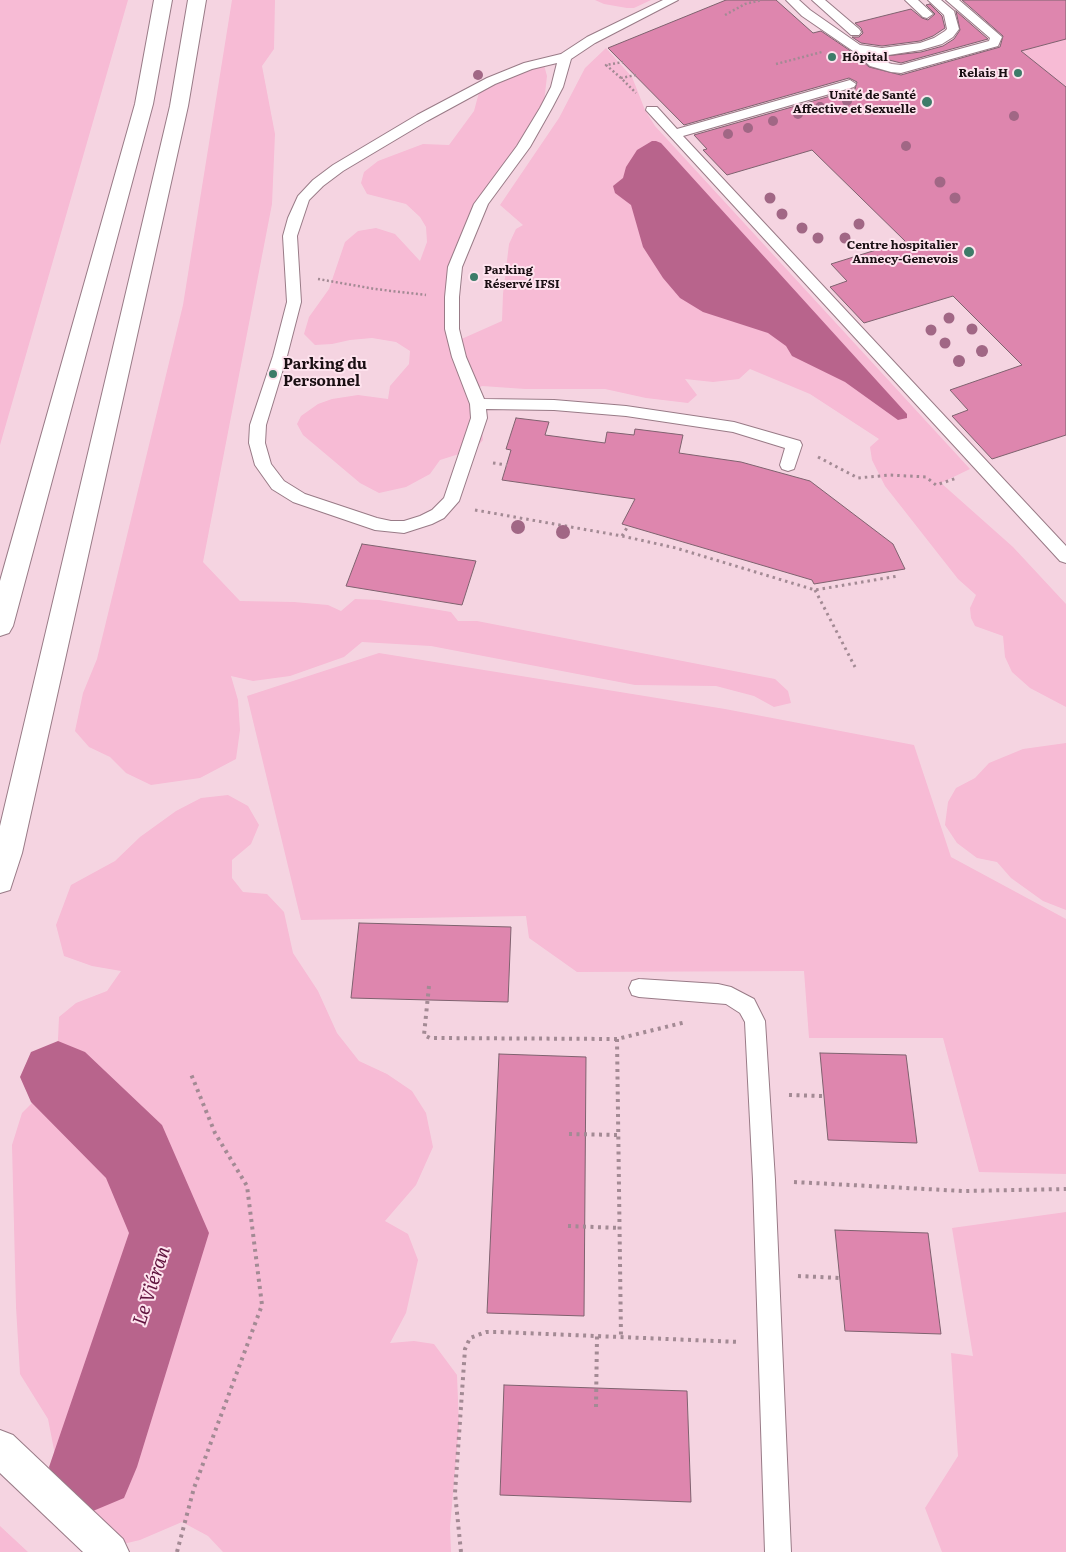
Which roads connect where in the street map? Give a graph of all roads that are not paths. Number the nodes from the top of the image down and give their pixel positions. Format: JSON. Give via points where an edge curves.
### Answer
{"nodes":[{"id":1,"x":163,"y":0,"type":"edge"},
{"id":2,"x":197,"y":0,"type":"edge"},
{"id":3,"x":672,"y":0,"type":"edge"},
{"id":4,"x":792,"y":0,"type":"edge"},
{"id":5,"x":809,"y":0,"type":"edge"},
{"id":6,"x":818,"y":0,"type":"edge"},
{"id":7,"x":911,"y":0,"type":"edge"},
{"id":8,"x":934,"y":0,"type":"edge"},
{"id":9,"x":952,"y":0,"type":"edge"},
{"id":10,"x":927,"y":14,"type":"dead end"},
{"id":11,"x":854,"y":32,"type":"dead end"},
{"id":12,"x":857,"y":48,"type":"junction"},
{"id":13,"x":565,"y":58,"type":"junction"},
{"id":14,"x":850,"y":84,"type":"dead end"},
{"id":15,"x":652,"y":110,"type":"dead end"},
{"id":16,"x":674,"y":134,"type":"junction"},
{"id":17,"x":478,"y":404,"type":"junction"},
{"id":18,"x":788,"y":465,"type":"dead end"},
{"id":19,"x":1066,"y":557,"type":"edge"},
{"id":20,"x":0,"y":626,"type":"edge"},
{"id":21,"x":0,"y":881,"type":"edge"},
{"id":22,"x":639,"y":988,"type":"dead end"},
{"id":23,"x":0,"y":1448,"type":"edge"},
{"id":24,"x":110,"y":1552,"type":"edge"},
{"id":25,"x":778,"y":1552,"type":"edge"}],
"edges":[{"from":1,"to":20,"type":"main road","via":[[144,104]]},
{"from":2,"to":21,"type":"main road","via":[[179,106]]},
{"from":3,"to":13,"type":"lane","via":[[591,40]]},
{"from":4,"to":12,"type":"lane"},
{"from":5,"to":12,"type":"lane"},
{"from":6,"to":11,"type":"lane"},
{"from":7,"to":10,"type":"lane"},
{"from":8,"to":12,"type":"lane","via":[[950,14],[953,29],[944,37],[921,46],[882,52]]},
{"from":9,"to":12,"type":"lane","via":[[996,37],[994,43],[901,69],[874,63]]},
{"from":13,"to":17,"type":"lane","via":[[557,87],[546,108],[523,147],[481,204],[455,267],[452,328]]},
{"from":13,"to":17,"type":"lane","via":[[536,63],[491,81],[367,149],[318,183],[303,199],[290,236],[294,302],[258,425],[257,443],[263,465],[278,485],[299,498],[375,524],[398,527],[438,514],[447,505],[458,485],[479,418]]},
{"from":14,"to":16,"type":"lane"},
{"from":15,"to":16,"type":"lane"},
{"from":16,"to":19,"type":"lane"},
{"from":17,"to":18,"type":"lane","via":[[554,405],[645,413],[734,427],[794,445]]},
{"from":22,"to":25,"type":"lane","via":[[724,995],[739,1000],[753,1013],[764,1180]]},
{"from":23,"to":24,"type":"main road"}]}
